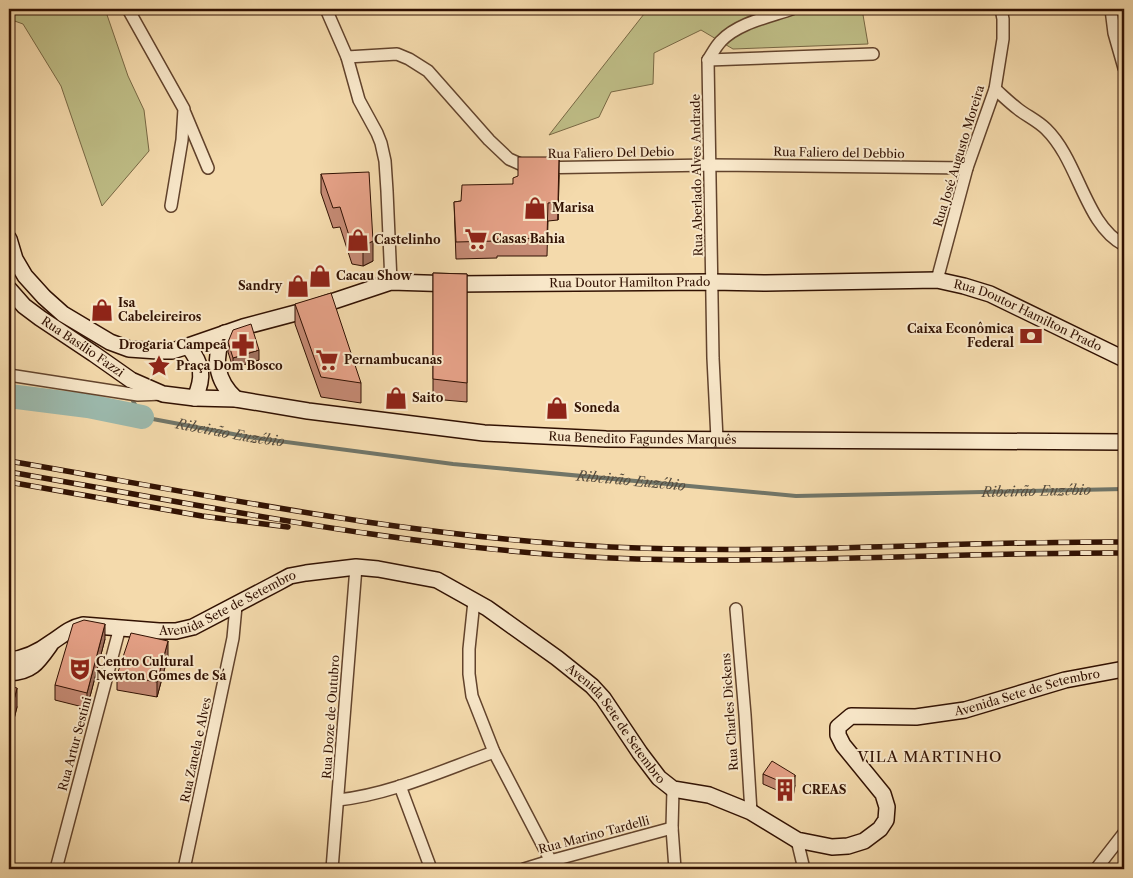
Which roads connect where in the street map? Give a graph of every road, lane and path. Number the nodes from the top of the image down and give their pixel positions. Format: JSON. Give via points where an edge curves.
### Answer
{"nodes":[{"id":1,"x":128,"y":9,"type":"edge"},
{"id":2,"x":326,"y":9,"type":"edge"},
{"id":3,"x":792,"y":9,"type":"edge"},
{"id":4,"x":1001,"y":9,"type":"edge"},
{"id":5,"x":1111,"y":9,"type":"edge"},
{"id":6,"x":873,"y":54,"type":"dead end"},
{"id":7,"x":347,"y":57,"type":"junction"},
{"id":8,"x":708,"y":60,"type":"junction"},
{"id":9,"x":1124,"y":68,"type":"edge"},
{"id":10,"x":995,"y":89,"type":"junction"},
{"id":11,"x":184,"y":109,"type":"junction"},
{"id":12,"x":711,"y":165,"type":"junction"},
{"id":13,"x":208,"y":168,"type":"dead end"},
{"id":14,"x":968,"y":168,"type":"junction"},
{"id":15,"x":171,"y":206,"type":"dead end"},
{"id":16,"x":9,"y":239,"type":"edge"},
{"id":17,"x":1124,"y":245,"type":"edge"},
{"id":18,"x":937,"y":280,"type":"junction"},
{"id":19,"x":391,"y":282,"type":"junction"},
{"id":20,"x":712,"y":282,"type":"junction"},
{"id":21,"x":9,"y":289,"type":"edge"},
{"id":22,"x":225,"y":333,"type":"junction"},
{"id":23,"x":188,"y":346,"type":"junction"},
{"id":24,"x":130,"y":349,"type":"joint"},
{"id":25,"x":1124,"y":359,"type":"edge"},
{"id":26,"x":9,"y":375,"type":"edge"},
{"id":27,"x":163,"y":394,"type":"junction"},
{"id":28,"x":195,"y":398,"type":"junction"},
{"id":29,"x":236,"y":399,"type":"junction"},
{"id":30,"x":717,"y":439,"type":"junction"},
{"id":31,"x":1124,"y":442,"type":"edge"},
{"id":32,"x":356,"y":567,"type":"junction"},
{"id":33,"x":474,"y":601,"type":"junction"},
{"id":34,"x":236,"y":606,"type":"junction"},
{"id":35,"x":736,"y":609,"type":"dead end"},
{"id":36,"x":120,"y":627,"type":"junction"},
{"id":37,"x":50,"y":644,"type":"junction"},
{"id":38,"x":9,"y":660,"type":"edge"},
{"id":39,"x":1124,"y":669,"type":"edge"},
{"id":40,"x":9,"y":673,"type":"edge"},
{"id":41,"x":494,"y":752,"type":"junction"},
{"id":42,"x":400,"y":786,"type":"junction"},
{"id":43,"x":673,"y":790,"type":"junction"},
{"id":44,"x":338,"y":800,"type":"junction"},
{"id":45,"x":751,"y":812,"type":"junction"},
{"id":46,"x":672,"y":828,"type":"junction"},
{"id":47,"x":1124,"y":833,"type":"edge"},
{"id":48,"x":797,"y":840,"type":"junction"},
{"id":49,"x":552,"y":865,"type":"edge"},
{"id":50,"x":56,"y":869,"type":"edge"},
{"id":51,"x":184,"y":869,"type":"edge"},
{"id":52,"x":332,"y":869,"type":"edge"},
{"id":53,"x":431,"y":869,"type":"edge"},
{"id":54,"x":524,"y":869,"type":"edge"},
{"id":55,"x":674,"y":869,"type":"edge"},
{"id":56,"x":804,"y":869,"type":"edge"},
{"id":57,"x":1096,"y":869,"type":"edge"}],
"edges":[{"from":1,"to":11,"type":"street"},
{"from":2,"to":7,"type":"street"},
{"from":3,"to":8,"type":"street","via":[[728,34]]},
{"from":4,"to":10,"type":"street","name":"Rua José Augusto Moreira","via":[[1003,39]]},
{"from":5,"to":9,"type":"street"},
{"from":6,"to":8,"type":"street"},
{"from":7,"to":12,"type":"street","name":"Rua Faliero Del Debio","via":[[397,54],[409,59],[428,71],[489,140],[509,158],[529,168]]},
{"from":7,"to":19,"type":"street","via":[[359,100],[377,133],[385,161]]},
{"from":8,"to":12,"type":"street","name":"Rua Aberlado Alves Andrade"},
{"from":10,"to":14,"type":"street","name":"Rua José Augusto Moreira"},
{"from":10,"to":17,"type":"street","via":[[1046,129],[1067,156],[1105,231]]},
{"from":11,"to":13,"type":"street"},
{"from":11,"to":15,"type":"street"},
{"from":12,"to":14,"type":"street","name":"Rua Faliero del Debbio"},
{"from":12,"to":20,"type":"street","name":"Rua Aberlado Alves Andrade"},
{"from":14,"to":18,"type":"street","name":"Rua José Augusto Moreira"},
{"from":16,"to":24,"type":"main road","name":"Rua Basílio Fazzi","via":[[15,258],[44,297],[63,314],[110,342]]},
{"from":18,"to":20,"type":"main road","name":"Rua Doutor Hamilton Prado"},
{"from":18,"to":25,"type":"main road","name":"Rua Doutor Hamilton Prado","via":[[990,294]]},
{"from":19,"to":20,"type":"main road","name":"Rua Doutor Hamilton Prado"},
{"from":19,"to":22,"type":"main road","name":"Rua Doutor Hamilton Prado"},
{"from":20,"to":30,"type":"street","name":"Rua Aberlado Alves Andrade"},
{"from":21,"to":27,"type":"main road","name":"Rua Basílio Fazzi","via":[[40,318],[131,380]]},
{"from":22,"to":23,"type":"main road","name":"Rua Doutor Hamilton Prado"},
{"from":22,"to":29,"type":"main road","via":[[216,362],[225,388]]},
{"from":23,"to":24,"type":"main road","name":"Rua Doutor Hamilton Prado","via":[[165,351]]},
{"from":23,"to":28,"type":"main road","via":[[200,364],[200,383]]},
{"from":26,"to":27,"type":"street","via":[[138,395]]},
{"from":27,"to":28,"type":"main road","name":"Rua Benedito Fagundes Marquês"},
{"from":28,"to":29,"type":"main road","name":"Rua Benedito Fagundes Marquês"},
{"from":29,"to":30,"type":"main road","name":"Rua Benedito Fagundes Marquês","via":[[484,433],[606,439]]},
{"from":30,"to":31,"type":"main road","name":"Rua Benedito Fagundes Marquês"},
{"from":32,"to":33,"type":"main road","name":"Avenida Sete de Setembro","via":[[437,580]]},
{"from":32,"to":34,"type":"main road","name":"Avenida Sete de Setembro","via":[[290,576]]},
{"from":32,"to":44,"type":"street","name":"Rua Doze de Outubro"},
{"from":33,"to":41,"type":"street","via":[[469,674],[472,696]]},
{"from":33,"to":43,"type":"main road","name":"Avenida Sete de Setembro","via":[[512,624],[592,686],[659,778]]},
{"from":34,"to":36,"type":"main road","name":"Avenida Sete de Setembro","via":[[193,628],[176,631]]},
{"from":34,"to":51,"type":"street","name":"Rua Zanela e Alves","via":[[233,638]]},
{"from":35,"to":45,"type":"street","name":"Rua Charles Dickens"},
{"from":36,"to":37,"type":"main road","name":"Avenida Sete de Setembro","via":[[83,625],[72,628]]},
{"from":36,"to":50,"type":"street","name":"Rua Artur Sestini"},
{"from":37,"to":38,"type":"main road","name":"Avenida Sete de Setembro","via":[[25,657]]},
{"from":37,"to":40,"type":"main road","name":"Avenida Sete de Setembro","via":[[29,669]]},
{"from":39,"to":48,"type":"main road","name":"Avenida Sete de Setembro","via":[[1065,680],[965,710],[916,717],[851,716],[838,727],[838,735],[883,794],[888,807],[886,820],[864,841],[848,846],[832,847]]},
{"from":41,"to":42,"type":"street"},
{"from":41,"to":49,"type":"street"},
{"from":42,"to":44,"type":"street"},
{"from":42,"to":53,"type":"street"},
{"from":43,"to":45,"type":"main road","name":"Avenida Sete de Setembro","via":[[709,795]]},
{"from":43,"to":46,"type":"street"},
{"from":44,"to":52,"type":"street","name":"Rua Doze de Outubro"},
{"from":45,"to":48,"type":"main road","name":"Avenida Sete de Setembro"},
{"from":46,"to":49,"type":"street","name":"Rua Marino Tardelli"},
{"from":46,"to":55,"type":"street"},
{"from":47,"to":57,"type":"street"},
{"from":48,"to":56,"type":"street"},
{"from":49,"to":54,"type":"street","name":"Rua Marino Tardelli"}]}
